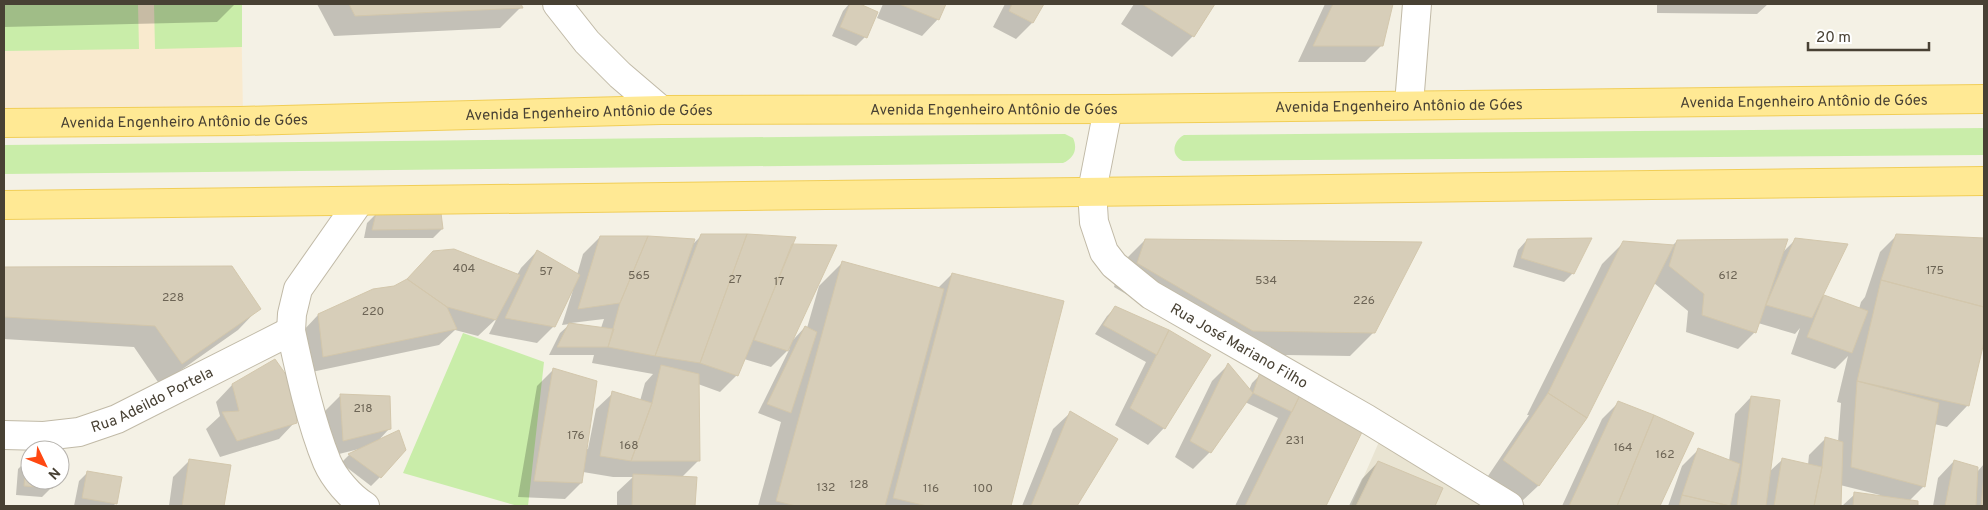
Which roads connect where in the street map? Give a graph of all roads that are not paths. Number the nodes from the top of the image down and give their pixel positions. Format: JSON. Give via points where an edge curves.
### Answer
{"nodes":[{"id":1,"x":558,"y":4,"type":"edge"},
{"id":2,"x":1417,"y":4,"type":"edge"},
{"id":3,"x":1984,"y":99,"type":"edge"},
{"id":4,"x":1409,"y":104,"type":"junction"},
{"id":5,"x":1108,"y":109,"type":"junction"},
{"id":6,"x":661,"y":110,"type":"junction"},
{"id":7,"x":4,"y":123,"type":"edge"},
{"id":8,"x":1984,"y":181,"type":"edge"},
{"id":9,"x":1092,"y":191,"type":"junction"},
{"id":10,"x":359,"y":202,"type":"junction"},
{"id":11,"x":4,"y":205,"type":"edge"},
{"id":12,"x":291,"y":331,"type":"junction"},
{"id":13,"x":4,"y":435,"type":"edge"},
{"id":14,"x":365,"y":506,"type":"edge"},
{"id":15,"x":1509,"y":506,"type":"edge"}],
"edges":[{"from":1,"to":6,"type":"street","via":[[587,42]]},
{"from":2,"to":4,"type":"street"},
{"from":3,"to":4,"type":"main road","name":"Avenida Engenheiro Antônio de Góes"},
{"from":4,"to":5,"type":"main road","name":"Avenida Engenheiro Antônio de Góes"},
{"from":5,"to":6,"type":"main road","name":"Avenida Engenheiro Antônio de Góes"},
{"from":5,"to":9,"type":"street","name":"Rua José Mariano Filho"},
{"from":6,"to":7,"type":"main road","name":"Avenida Engenheiro Antônio de Góes","via":[[240,121]]},
{"from":8,"to":9,"type":"main road"},
{"from":9,"to":10,"type":"main road"},
{"from":9,"to":15,"type":"street","name":"Rua José Mariano Filho","via":[[1094,222],[1104,252],[1119,270],[1151,295],[1367,419]]},
{"from":10,"to":11,"type":"main road"},
{"from":10,"to":12,"type":"street","via":[[298,289]]},
{"from":12,"to":13,"type":"street","name":"Rua Adeildo Portela","via":[[116,419],[79,432],[44,436]]},
{"from":12,"to":14,"type":"street","via":[[328,464],[342,484]]}]}
